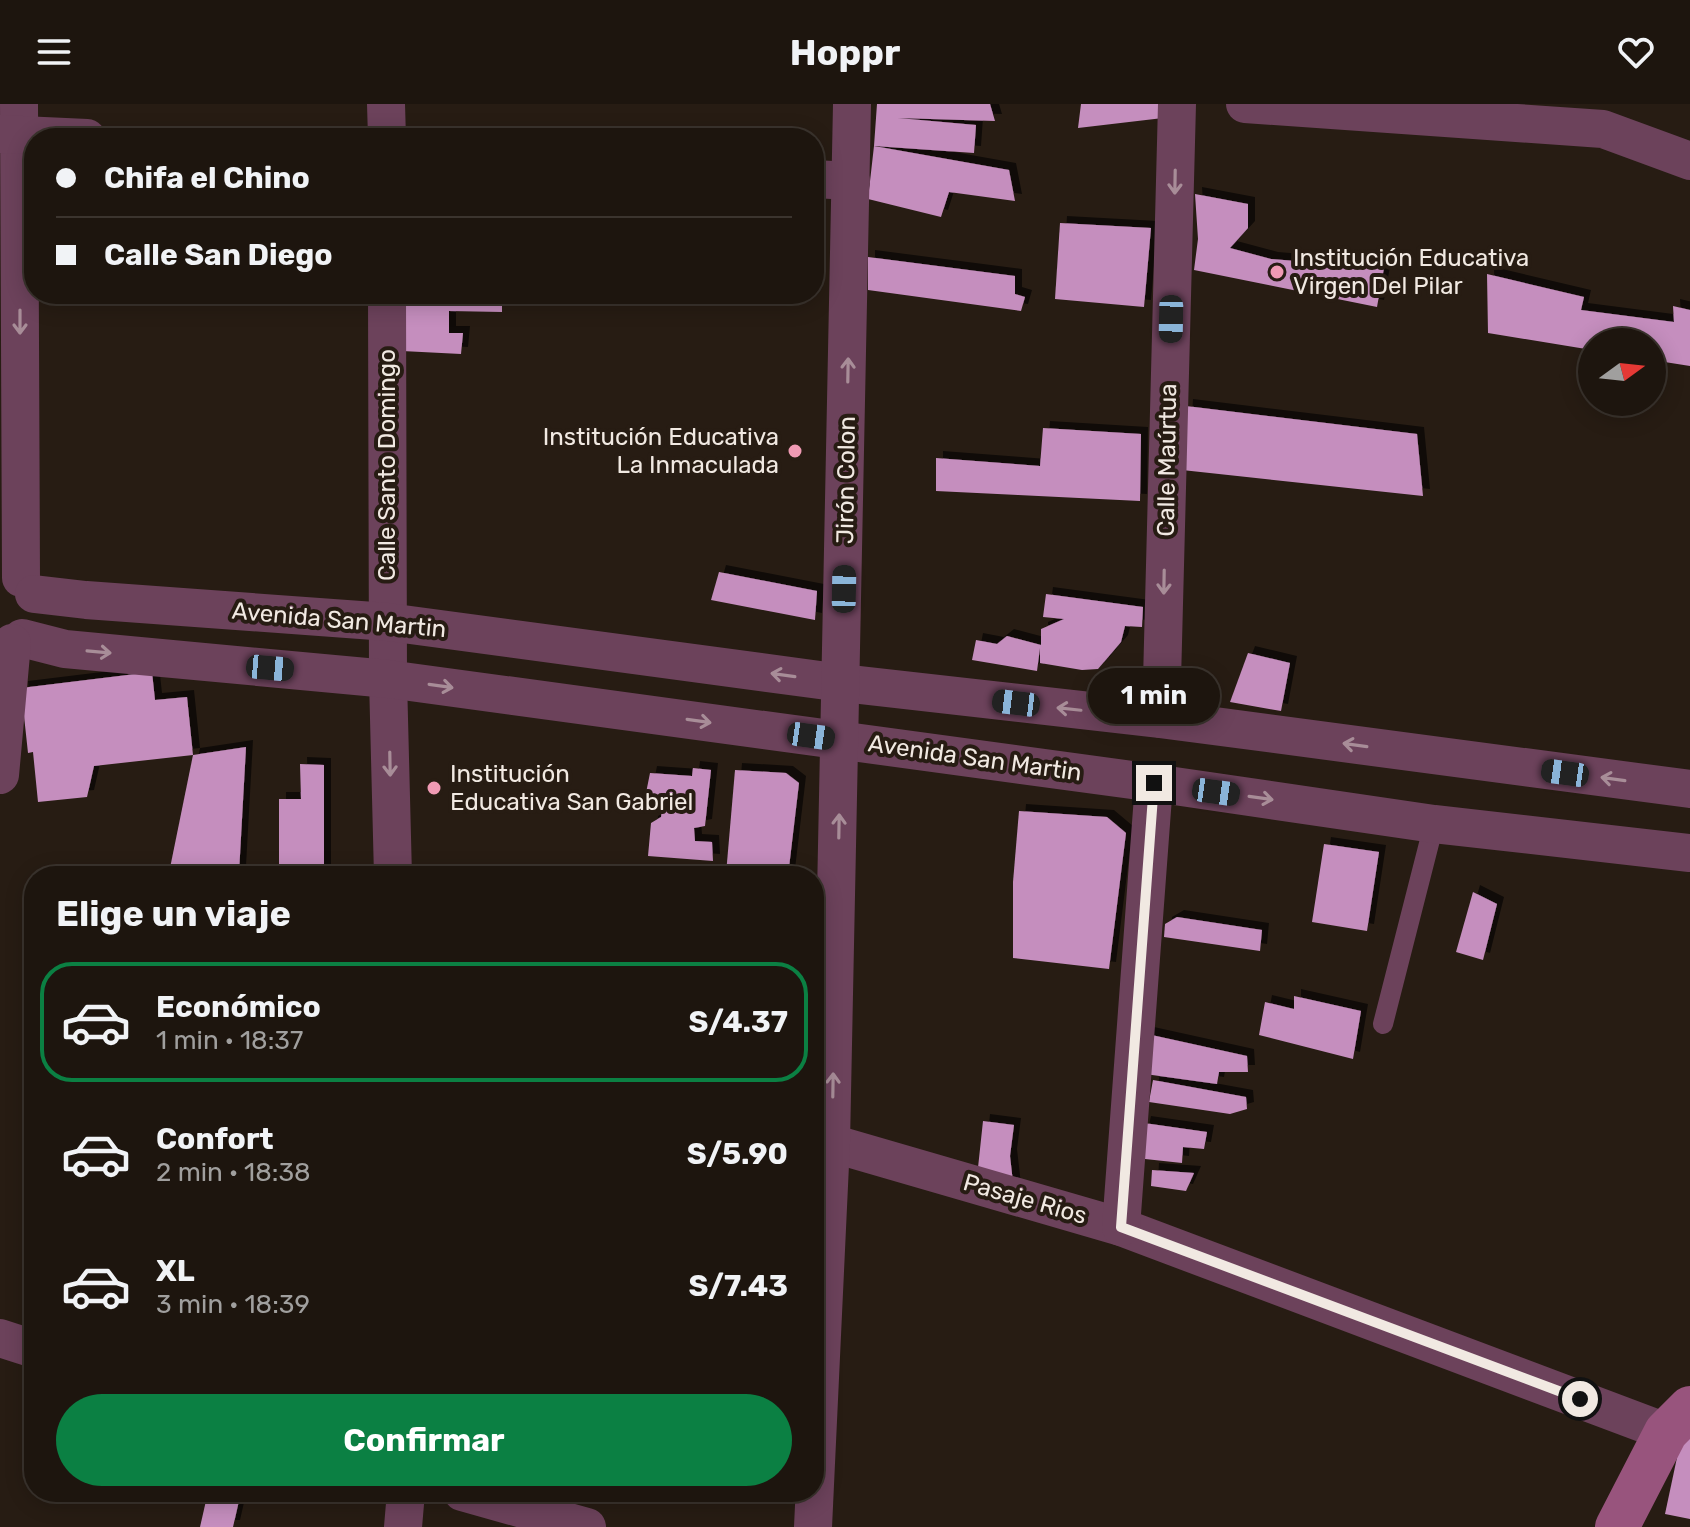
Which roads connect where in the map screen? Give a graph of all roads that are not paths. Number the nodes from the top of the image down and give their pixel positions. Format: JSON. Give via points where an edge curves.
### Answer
{"nodes":[{"id":1,"x":386,"y":104,"type":"edge"},
{"id":2,"x":852,"y":104,"type":"edge"},
{"id":3,"x":1177,"y":104,"type":"edge"},
{"id":4,"x":1245,"y":104,"type":"edge"},
{"id":5,"x":12,"y":124,"type":"edge"},
{"id":6,"x":33,"y":128,"type":"edge"},
{"id":7,"x":387,"y":128,"type":"edge"},
{"id":8,"x":1690,"y":161,"type":"edge"},
{"id":9,"x":832,"y":180,"type":"edge"},
{"id":10,"x":387,"y":304,"type":"edge"},
{"id":11,"x":11,"y":577,"type":"edge"},
{"id":12,"x":388,"y":622,"type":"junction"},
{"id":13,"x":12,"y":642,"type":"edge"},
{"id":14,"x":388,"y":679,"type":"junction"},
{"id":15,"x":842,"y":683,"type":"junction"},
{"id":16,"x":1161,"y":719,"type":"junction"},
{"id":17,"x":841,"y":740,"type":"junction"},
{"id":18,"x":0,"y":775,"type":"edge"},
{"id":19,"x":1154,"y":783,"type":"junction"},
{"id":20,"x":1690,"y":789,"type":"edge"},
{"id":21,"x":1434,"y":824,"type":"junction"},
{"id":22,"x":1690,"y":853,"type":"edge"},
{"id":23,"x":393,"y":866,"type":"edge"},
{"id":24,"x":1383,"y":1024,"type":"dead end"},
{"id":25,"x":831,"y":1143,"type":"junction"},
{"id":26,"x":1121,"y":1227,"type":"junction"},
{"id":27,"x":824,"y":1292,"type":"edge"},
{"id":28,"x":0,"y":1338,"type":"edge"},
{"id":29,"x":24,"y":1346,"type":"edge"},
{"id":30,"x":1678,"y":1420,"type":"edge"},
{"id":31,"x":405,"y":1502,"type":"edge"},
{"id":32,"x":498,"y":1502,"type":"edge"},
{"id":33,"x":814,"y":1502,"type":"edge"},
{"id":34,"x":403,"y":1527,"type":"edge"},
{"id":35,"x":587,"y":1527,"type":"edge"},
{"id":36,"x":813,"y":1527,"type":"edge"},
{"id":37,"x":1617,"y":1527,"type":"edge"}],
"edges":[{"from":1,"to":7,"type":"street"},
{"from":2,"to":9,"type":"street","name":"Jirón Colon"},
{"from":3,"to":16,"type":"street","name":"Calle Maúrtua","one_way":true},
{"from":4,"to":8,"type":"street","via":[[1603,129]]},
{"from":5,"to":6,"type":"street"},
{"from":5,"to":11,"type":"street","one_way":true},
{"from":15,"to":9,"type":"street","name":"Jirón Colon","one_way":true},
{"from":10,"to":12,"type":"street","name":"Calle Santo Domingo"},
{"from":11,"to":12,"type":"street","name":"Avenida San Martin"},
{"from":11,"to":13,"type":"street","via":[[35,618],[31,629]]},
{"from":12,"to":14,"type":"street","name":"Calle Santo Domingo"},
{"from":15,"to":12,"type":"street","name":"Avenida San Martin","one_way":true},
{"from":13,"to":14,"type":"street","name":"Avenida San Martin","one_way":true},
{"from":13,"to":18,"type":"street"},
{"from":14,"to":17,"type":"street","name":"Avenida San Martin","one_way":true},
{"from":14,"to":23,"type":"street","name":"Calle Santo Domingo","one_way":true},
{"from":16,"to":15,"type":"street","name":"Avenida San Martin","one_way":true},
{"from":15,"to":17,"type":"street","name":"Jirón Colon"},
{"from":20,"to":16,"type":"street","name":"Avenida San Martin","one_way":true},
{"from":17,"to":19,"type":"street","name":"Avenida San Martin"},
{"from":25,"to":17,"type":"street","name":"Jirón Colon","one_way":true},
{"from":19,"to":21,"type":"street","name":"Avenida San Martin","one_way":true},
{"from":19,"to":26,"type":"street"},
{"from":21,"to":22,"type":"street","name":"Avenida San Martin"},
{"from":21,"to":24,"type":"lane"},
{"from":25,"to":26,"type":"street","name":"Pasaje Rios"},
{"from":25,"to":27,"type":"street","name":"Jirón Colon"},
{"from":26,"to":30,"type":"street","name":"Pasaje Rios"},
{"from":28,"to":29,"type":"street"},
{"from":30,"to":37,"type":"street"},
{"from":31,"to":34,"type":"street"},
{"from":32,"to":35,"type":"street"},
{"from":33,"to":36,"type":"street","name":"Jirón Colon"}]}
